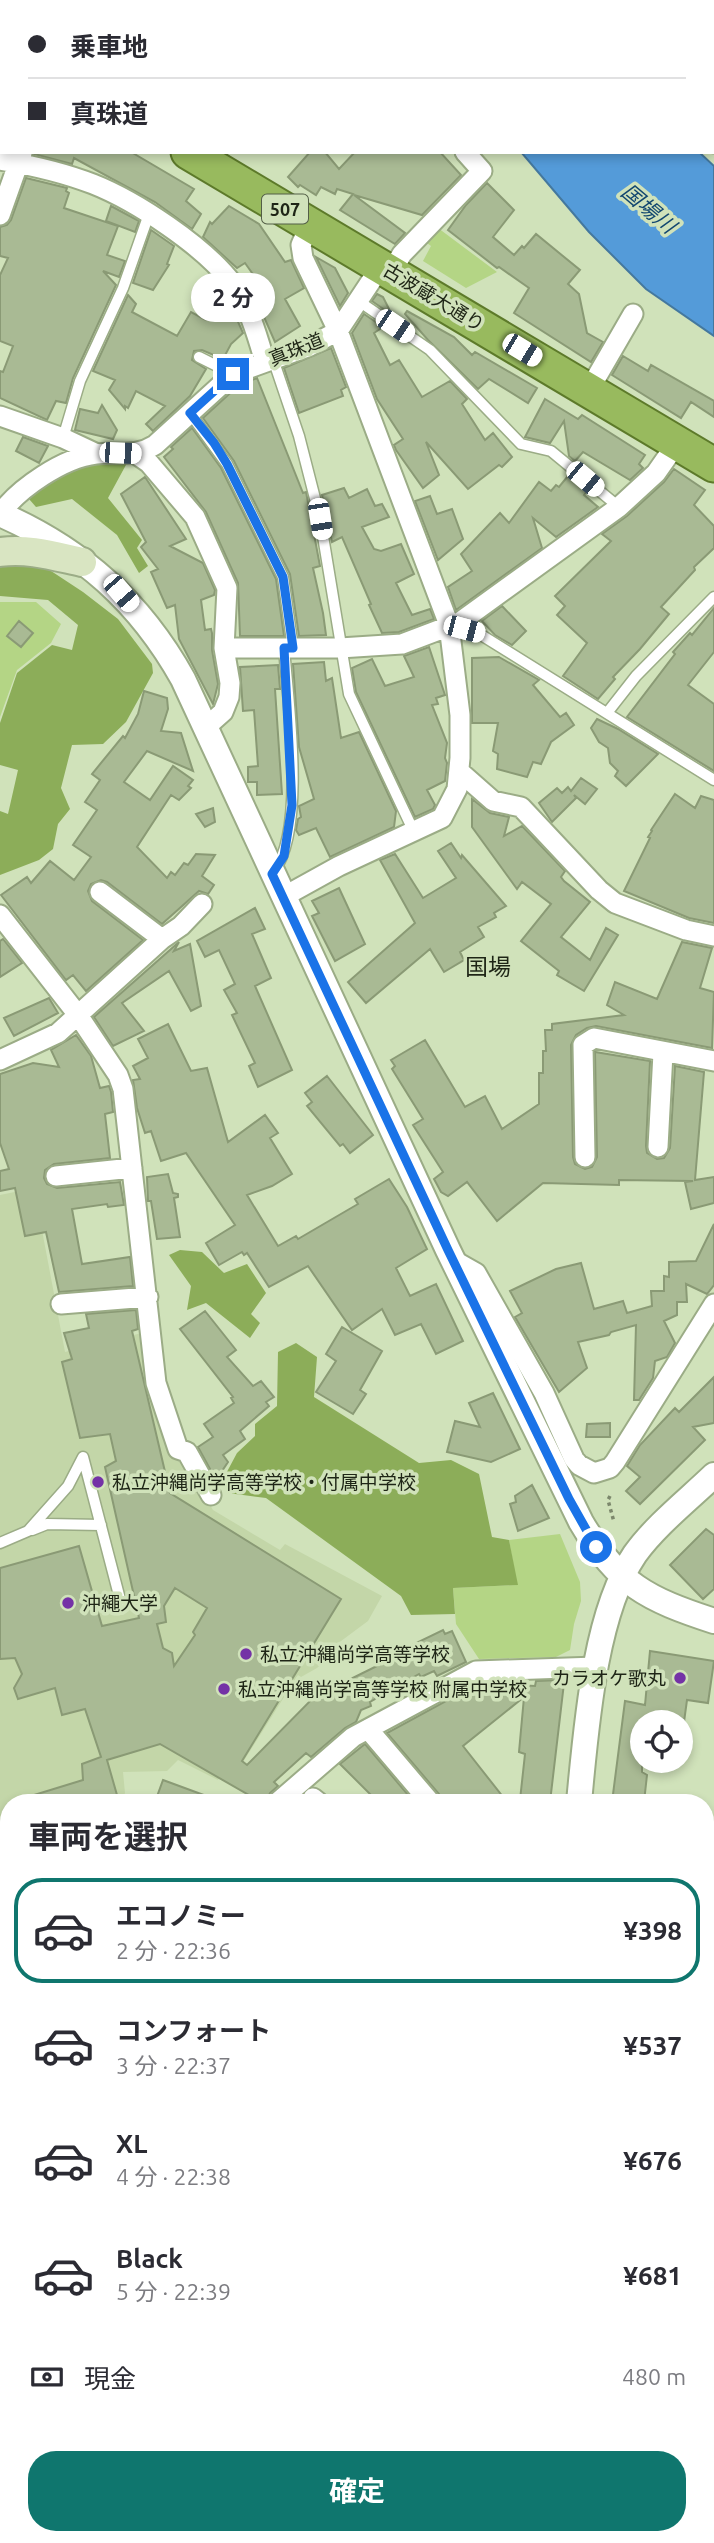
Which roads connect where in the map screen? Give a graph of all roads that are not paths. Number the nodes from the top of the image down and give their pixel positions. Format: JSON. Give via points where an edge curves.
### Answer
{"nodes":[{"id":1,"x":191,"y":154,"type":"edge"},
{"id":2,"x":467,"y":154,"type":"edge"},
{"id":3,"x":13,"y":159,"type":"edge"},
{"id":4,"x":149,"y":214,"type":"junction"},
{"id":5,"x":0,"y":215,"type":"edge"},
{"id":6,"x":310,"y":224,"type":"junction"},
{"id":7,"x":386,"y":269,"type":"junction"},
{"id":8,"x":359,"y":302,"type":"junction"},
{"id":9,"x":633,"y":314,"type":"dead end"},
{"id":10,"x":338,"y":331,"type":"junction"},
{"id":11,"x":199,"y":357,"type":"dead end"},
{"id":12,"x":269,"y":360,"type":"junction"},
{"id":13,"x":233,"y":374,"type":"junction"},
{"id":14,"x":589,"y":390,"type":"junction"},
{"id":15,"x":190,"y":413,"type":"junction"},
{"id":16,"x":0,"y":416,"type":"edge"},
{"id":17,"x":63,"y":438,"type":"junction"},
{"id":18,"x":677,"y":443,"type":"junction"},
{"id":19,"x":97,"y":454,"type":"junction"},
{"id":20,"x":136,"y":454,"type":"junction"},
{"id":21,"x":714,"y":465,"type":"edge"},
{"id":22,"x":620,"y":507,"type":"junction"},
{"id":23,"x":5,"y":508,"type":"edge"},
{"id":24,"x":0,"y":552,"type":"edge"},
{"id":25,"x":82,"y":562,"type":"junction"},
{"id":26,"x":714,"y":597,"type":"edge"},
{"id":27,"x":449,"y":625,"type":"junction"},
{"id":28,"x":289,"y":648,"type":"junction"},
{"id":29,"x":340,"y":648,"type":"junction"},
{"id":30,"x":224,"y":649,"type":"junction"},
{"id":31,"x":607,"y":713,"type":"junction"},
{"id":32,"x":205,"y":728,"type":"junction"},
{"id":33,"x":459,"y":771,"type":"junction"},
{"id":34,"x":714,"y":780,"type":"edge"},
{"id":35,"x":414,"y":832,"type":"junction"},
{"id":36,"x":272,"y":874,"type":"junction"},
{"id":37,"x":100,"y":892,"type":"dead end"},
{"id":38,"x":282,"y":897,"type":"junction"},
{"id":39,"x":202,"y":904,"type":"dead end"},
{"id":40,"x":0,"y":915,"type":"edge"},
{"id":41,"x":714,"y":936,"type":"edge"},
{"id":42,"x":162,"y":939,"type":"junction"},
{"id":43,"x":78,"y":1015,"type":"junction"},
{"id":44,"x":663,"y":1053,"type":"junction"},
{"id":45,"x":0,"y":1060,"type":"edge"},
{"id":46,"x":714,"y":1061,"type":"edge"},
{"id":47,"x":658,"y":1147,"type":"dead end"},
{"id":48,"x":585,"y":1157,"type":"dead end"},
{"id":49,"x":132,"y":1168,"type":"junction"},
{"id":50,"x":56,"y":1176,"type":"dead end"},
{"id":51,"x":453,"y":1260,"type":"junction"},
{"id":52,"x":148,"y":1297,"type":"junction"},
{"id":53,"x":61,"y":1304,"type":"dead end"},
{"id":54,"x":714,"y":1304,"type":"edge"},
{"id":55,"x":714,"y":1475,"type":"edge"},
{"id":56,"x":211,"y":1495,"type":"dead end"},
{"id":57,"x":101,"y":1525,"type":"junction"},
{"id":58,"x":29,"y":1531,"type":"junction"},
{"id":59,"x":0,"y":1544,"type":"edge"},
{"id":60,"x":623,"y":1578,"type":"junction"},
{"id":61,"x":121,"y":1603,"type":"dead end"},
{"id":62,"x":714,"y":1621,"type":"edge"},
{"id":63,"x":596,"y":1667,"type":"junction"},
{"id":64,"x":368,"y":1729,"type":"junction"},
{"id":65,"x":287,"y":1794,"type":"edge"},
{"id":66,"x":423,"y":1794,"type":"edge"},
{"id":67,"x":580,"y":1794,"type":"edge"}],
"edges":[{"from":1,"to":6,"type":"highway","name":"古波蔵大通り","number":"507"},
{"from":2,"to":7,"type":"street","name":"真珠道","via":[[482,171]]},
{"from":3,"to":4,"type":"street","via":[[93,184]]},
{"from":3,"to":5,"type":"street"},
{"from":4,"to":12,"type":"street","via":[[186,239],[231,282]]},
{"from":4,"to":17,"type":"lane","via":[[123,288],[80,381]]},
{"from":6,"to":7,"type":"highway","name":"古波蔵大通り","number":"507"},
{"from":6,"to":10,"type":"street","via":[[301,245],[303,258]]},
{"from":7,"to":8,"type":"street","name":"真珠道"},
{"from":7,"to":14,"type":"highway","name":"古波蔵大通り","number":"507"},
{"from":8,"to":10,"type":"street","name":"真珠道"},
{"from":8,"to":22,"type":"lane","via":[[430,350],[521,444],[551,452]]},
{"from":9,"to":14,"type":"street"},
{"from":10,"to":12,"type":"street","name":"真珠道"},
{"from":10,"to":27,"type":"street"},
{"from":11,"to":13,"type":"lane"},
{"from":12,"to":13,"type":"street","name":"真珠道"},
{"from":12,"to":29,"type":"lane","via":[[299,436],[320,519]]},
{"from":13,"to":15,"type":"street","name":"真珠道"},
{"from":14,"to":18,"type":"highway","name":"古波蔵大通り","number":"507"},
{"from":15,"to":20,"type":"street","name":"真珠道","via":[[155,445]]},
{"from":15,"to":28,"type":"lane","via":[[227,464],[283,577]]},
{"from":16,"to":17,"type":"street"},
{"from":17,"to":19,"type":"street"},
{"from":18,"to":21,"type":"highway","name":"古波蔵大通り","number":"507"},
{"from":18,"to":22,"type":"street","via":[[656,473]]},
{"from":19,"to":20,"type":"street"},
{"from":19,"to":23,"type":"street","via":[[42,477]]},
{"from":20,"to":30,"type":"street","via":[[195,517],[227,589]]},
{"from":22,"to":27,"type":"street","via":[[460,622]]},
{"from":23,"to":25,"type":"street"},
{"from":24,"to":25,"type":"main road","via":[[37,552]]},
{"from":25,"to":32,"type":"street","via":[[121,593],[146,621],[178,670]]},
{"from":26,"to":31,"type":"lane","via":[[636,676]]},
{"from":27,"to":29,"type":"street","via":[[402,644]]},
{"from":27,"to":31,"type":"lane","via":[[478,633]]},
{"from":27,"to":33,"type":"street","via":[[460,715]]},
{"from":28,"to":29,"type":"street"},
{"from":28,"to":30,"type":"street"},
{"from":28,"to":36,"type":"lane","via":[[292,805],[284,856]]},
{"from":29,"to":35,"type":"lane","via":[[349,694]]},
{"from":30,"to":32,"type":"street","via":[[229,697],[223,712]]},
{"from":31,"to":34,"type":"lane"},
{"from":32,"to":36,"type":"street"},
{"from":33,"to":35,"type":"street","via":[[457,789],[442,818]]},
{"from":33,"to":41,"type":"street","via":[[493,802],[521,807],[615,903]]},
{"from":35,"to":38,"type":"street"},
{"from":36,"to":38,"type":"street"},
{"from":37,"to":42,"type":"street"},
{"from":38,"to":51,"type":"street"},
{"from":39,"to":42,"type":"street"},
{"from":40,"to":43,"type":"street"},
{"from":42,"to":43,"type":"street"},
{"from":43,"to":45,"type":"street","via":[[58,1033]]},
{"from":43,"to":49,"type":"street","via":[[123,1089]]},
{"from":44,"to":46,"type":"street"},
{"from":44,"to":47,"type":"street"},
{"from":44,"to":48,"type":"street","via":[[594,1038],[583,1045]]},
{"from":49,"to":50,"type":"street"},
{"from":49,"to":52,"type":"street"},
{"from":51,"to":54,"type":"street","via":[[476,1273],[544,1393],[574,1459],[594,1473],[615,1462]]},
{"from":51,"to":60,"type":"street","via":[[581,1522]]},
{"from":52,"to":53,"type":"street"},
{"from":52,"to":56,"type":"street","via":[[156,1383],[178,1449],[187,1452]]},
{"from":55,"to":60,"type":"street","via":[[641,1546]]},
{"from":57,"to":58,"type":"lane","via":[[47,1524]]},
{"from":57,"to":58,"type":"lane","via":[[83,1457],[68,1486]]},
{"from":57,"to":61,"type":"lane"},
{"from":58,"to":59,"type":"lane"},
{"from":60,"to":62,"type":"street","via":[[660,1602]]},
{"from":60,"to":63,"type":"street"},
{"from":63,"to":64,"type":"street","via":[[476,1671]]},
{"from":63,"to":67,"type":"street"},
{"from":64,"to":65,"type":"street"},
{"from":64,"to":66,"type":"street"}]}
